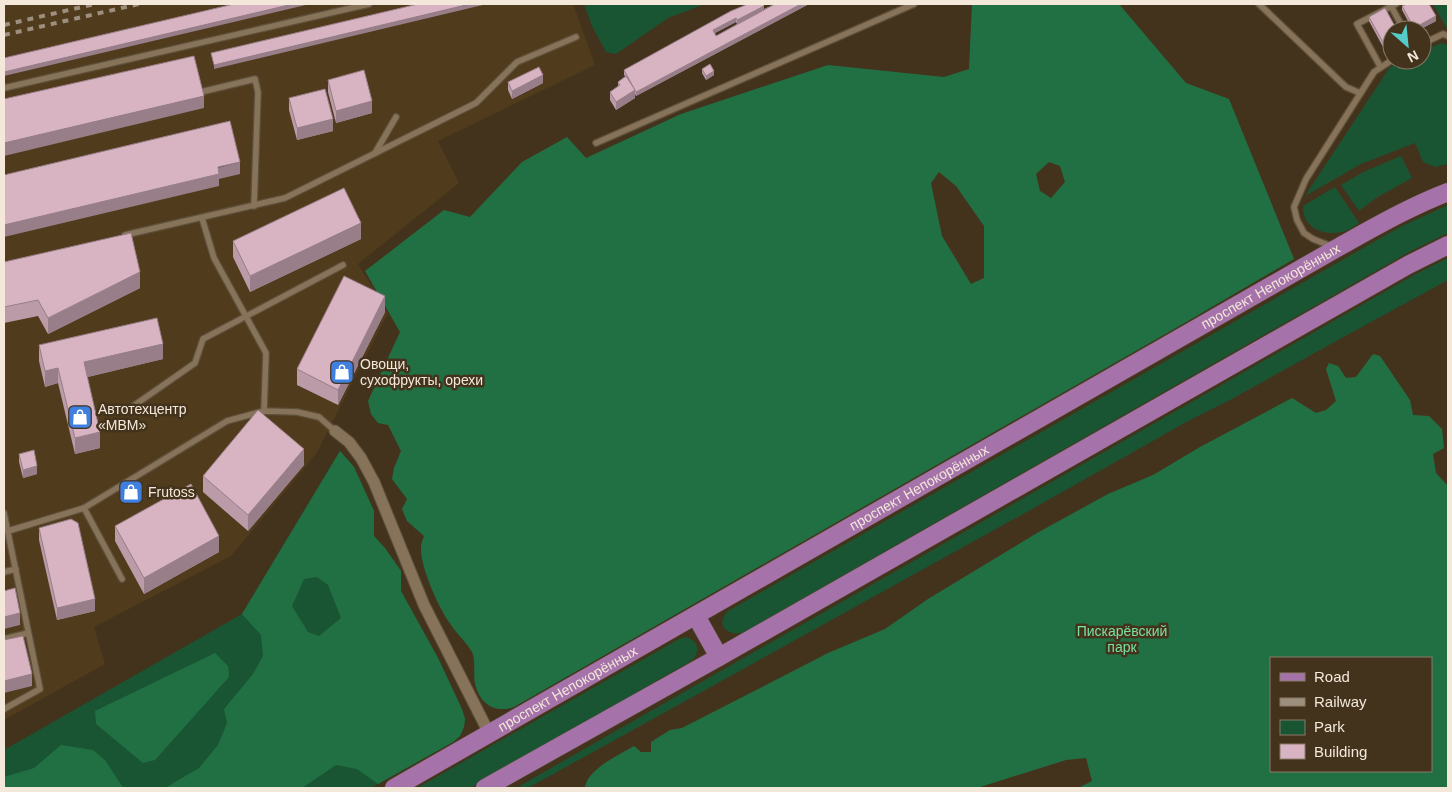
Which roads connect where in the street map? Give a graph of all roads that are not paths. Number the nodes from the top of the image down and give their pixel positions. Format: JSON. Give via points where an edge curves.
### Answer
{"nodes":[{"id":1,"x":369,"y":4,"type":"edge"},
{"id":2,"x":914,"y":4,"type":"edge"},
{"id":3,"x":1259,"y":4,"type":"edge"},
{"id":4,"x":1394,"y":5,"type":"edge"},
{"id":5,"x":1400,"y":20,"type":"edge"},
{"id":6,"x":1448,"y":36,"type":"edge"},
{"id":7,"x":576,"y":37,"type":"dead end"},
{"id":8,"x":1432,"y":39,"type":"edge"},
{"id":9,"x":1380,"y":66,"type":"joint"},
{"id":10,"x":4,"y":88,"type":"edge"},
{"id":11,"x":205,"y":91,"type":"edge"},
{"id":12,"x":1360,"y":94,"type":"junction"},
{"id":13,"x":396,"y":117,"type":"dead end"},
{"id":14,"x":596,"y":143,"type":"dead end"},
{"id":15,"x":375,"y":153,"type":"junction"},
{"id":16,"x":1448,"y":192,"type":"edge"},
{"id":17,"x":254,"y":206,"type":"junction"},
{"id":18,"x":202,"y":218,"type":"junction"},
{"id":19,"x":117,"y":237,"type":"edge"},
{"id":20,"x":1448,"y":245,"type":"edge"},
{"id":21,"x":1337,"y":248,"type":"junction"},
{"id":22,"x":343,"y":265,"type":"dead end"},
{"id":23,"x":246,"y":316,"type":"junction"},
{"id":24,"x":129,"y":409,"type":"dead end"},
{"id":25,"x":264,"y":411,"type":"junction"},
{"id":26,"x":335,"y":431,"type":"joint"},
{"id":27,"x":84,"y":508,"type":"junction"},
{"id":28,"x":4,"y":515,"type":"edge"},
{"id":29,"x":8,"y":531,"type":"junction"},
{"id":30,"x":16,"y":569,"type":"junction"},
{"id":31,"x":4,"y":572,"type":"edge"},
{"id":32,"x":122,"y":579,"type":"dead end"},
{"id":33,"x":696,"y":616,"type":"junction"},
{"id":34,"x":28,"y":634,"type":"junction"},
{"id":35,"x":4,"y":639,"type":"edge"},
{"id":36,"x":719,"y":657,"type":"junction"},
{"id":37,"x":4,"y":709,"type":"edge"},
{"id":38,"x":489,"y":734,"type":"junction"},
{"id":39,"x":394,"y":788,"type":"edge"},
{"id":40,"x":485,"y":788,"type":"edge"}],
"edges":[{"from":1,"to":10,"type":"lane"},
{"from":2,"to":14,"type":"lane"},
{"from":3,"to":12,"type":"lane","via":[[1346,87]]},
{"from":4,"to":5,"type":"lane"},
{"from":4,"to":9,"type":"lane","via":[[1357,24]]},
{"from":6,"to":8,"type":"lane","via":[[1443,34]]},
{"from":7,"to":15,"type":"lane","via":[[517,62],[476,102]]},
{"from":9,"to":12,"type":"lane"},
{"from":11,"to":17,"type":"lane","via":[[255,79],[258,92]]},
{"from":12,"to":21,"type":"lane","via":[[1306,179],[1294,207],[1304,233]]},
{"from":13,"to":15,"type":"lane"},
{"from":15,"to":17,"type":"lane","via":[[284,198]]},
{"from":16,"to":21,"type":"main road","name":"проспект Непокорённых"},
{"from":17,"to":18,"type":"lane"},
{"from":18,"to":19,"type":"lane"},
{"from":18,"to":23,"type":"lane","via":[[214,258]]},
{"from":20,"to":36,"type":"main road"},
{"from":21,"to":33,"type":"main road","name":"проспект Непокорённых"},
{"from":22,"to":23,"type":"lane"},
{"from":23,"to":24,"type":"lane","via":[[203,339],[195,363]]},
{"from":23,"to":25,"type":"lane","via":[[266,353]]},
{"from":25,"to":26,"type":"lane","via":[[297,412],[319,417]]},
{"from":25,"to":27,"type":"lane","via":[[227,421]]},
{"from":26,"to":38,"type":"street","via":[[350,442],[361,458],[424,605]]},
{"from":27,"to":29,"type":"lane"},
{"from":27,"to":32,"type":"lane"},
{"from":28,"to":29,"type":"lane"},
{"from":29,"to":30,"type":"lane"},
{"from":30,"to":31,"type":"lane"},
{"from":30,"to":34,"type":"lane"},
{"from":33,"to":36,"type":"main road"},
{"from":33,"to":38,"type":"main road","name":"проспект Непокорённых"},
{"from":34,"to":35,"type":"lane"},
{"from":34,"to":37,"type":"lane","via":[[40,689]]},
{"from":36,"to":40,"type":"main road"},
{"from":38,"to":39,"type":"main road","name":"проспект Непокорённых"}]}
